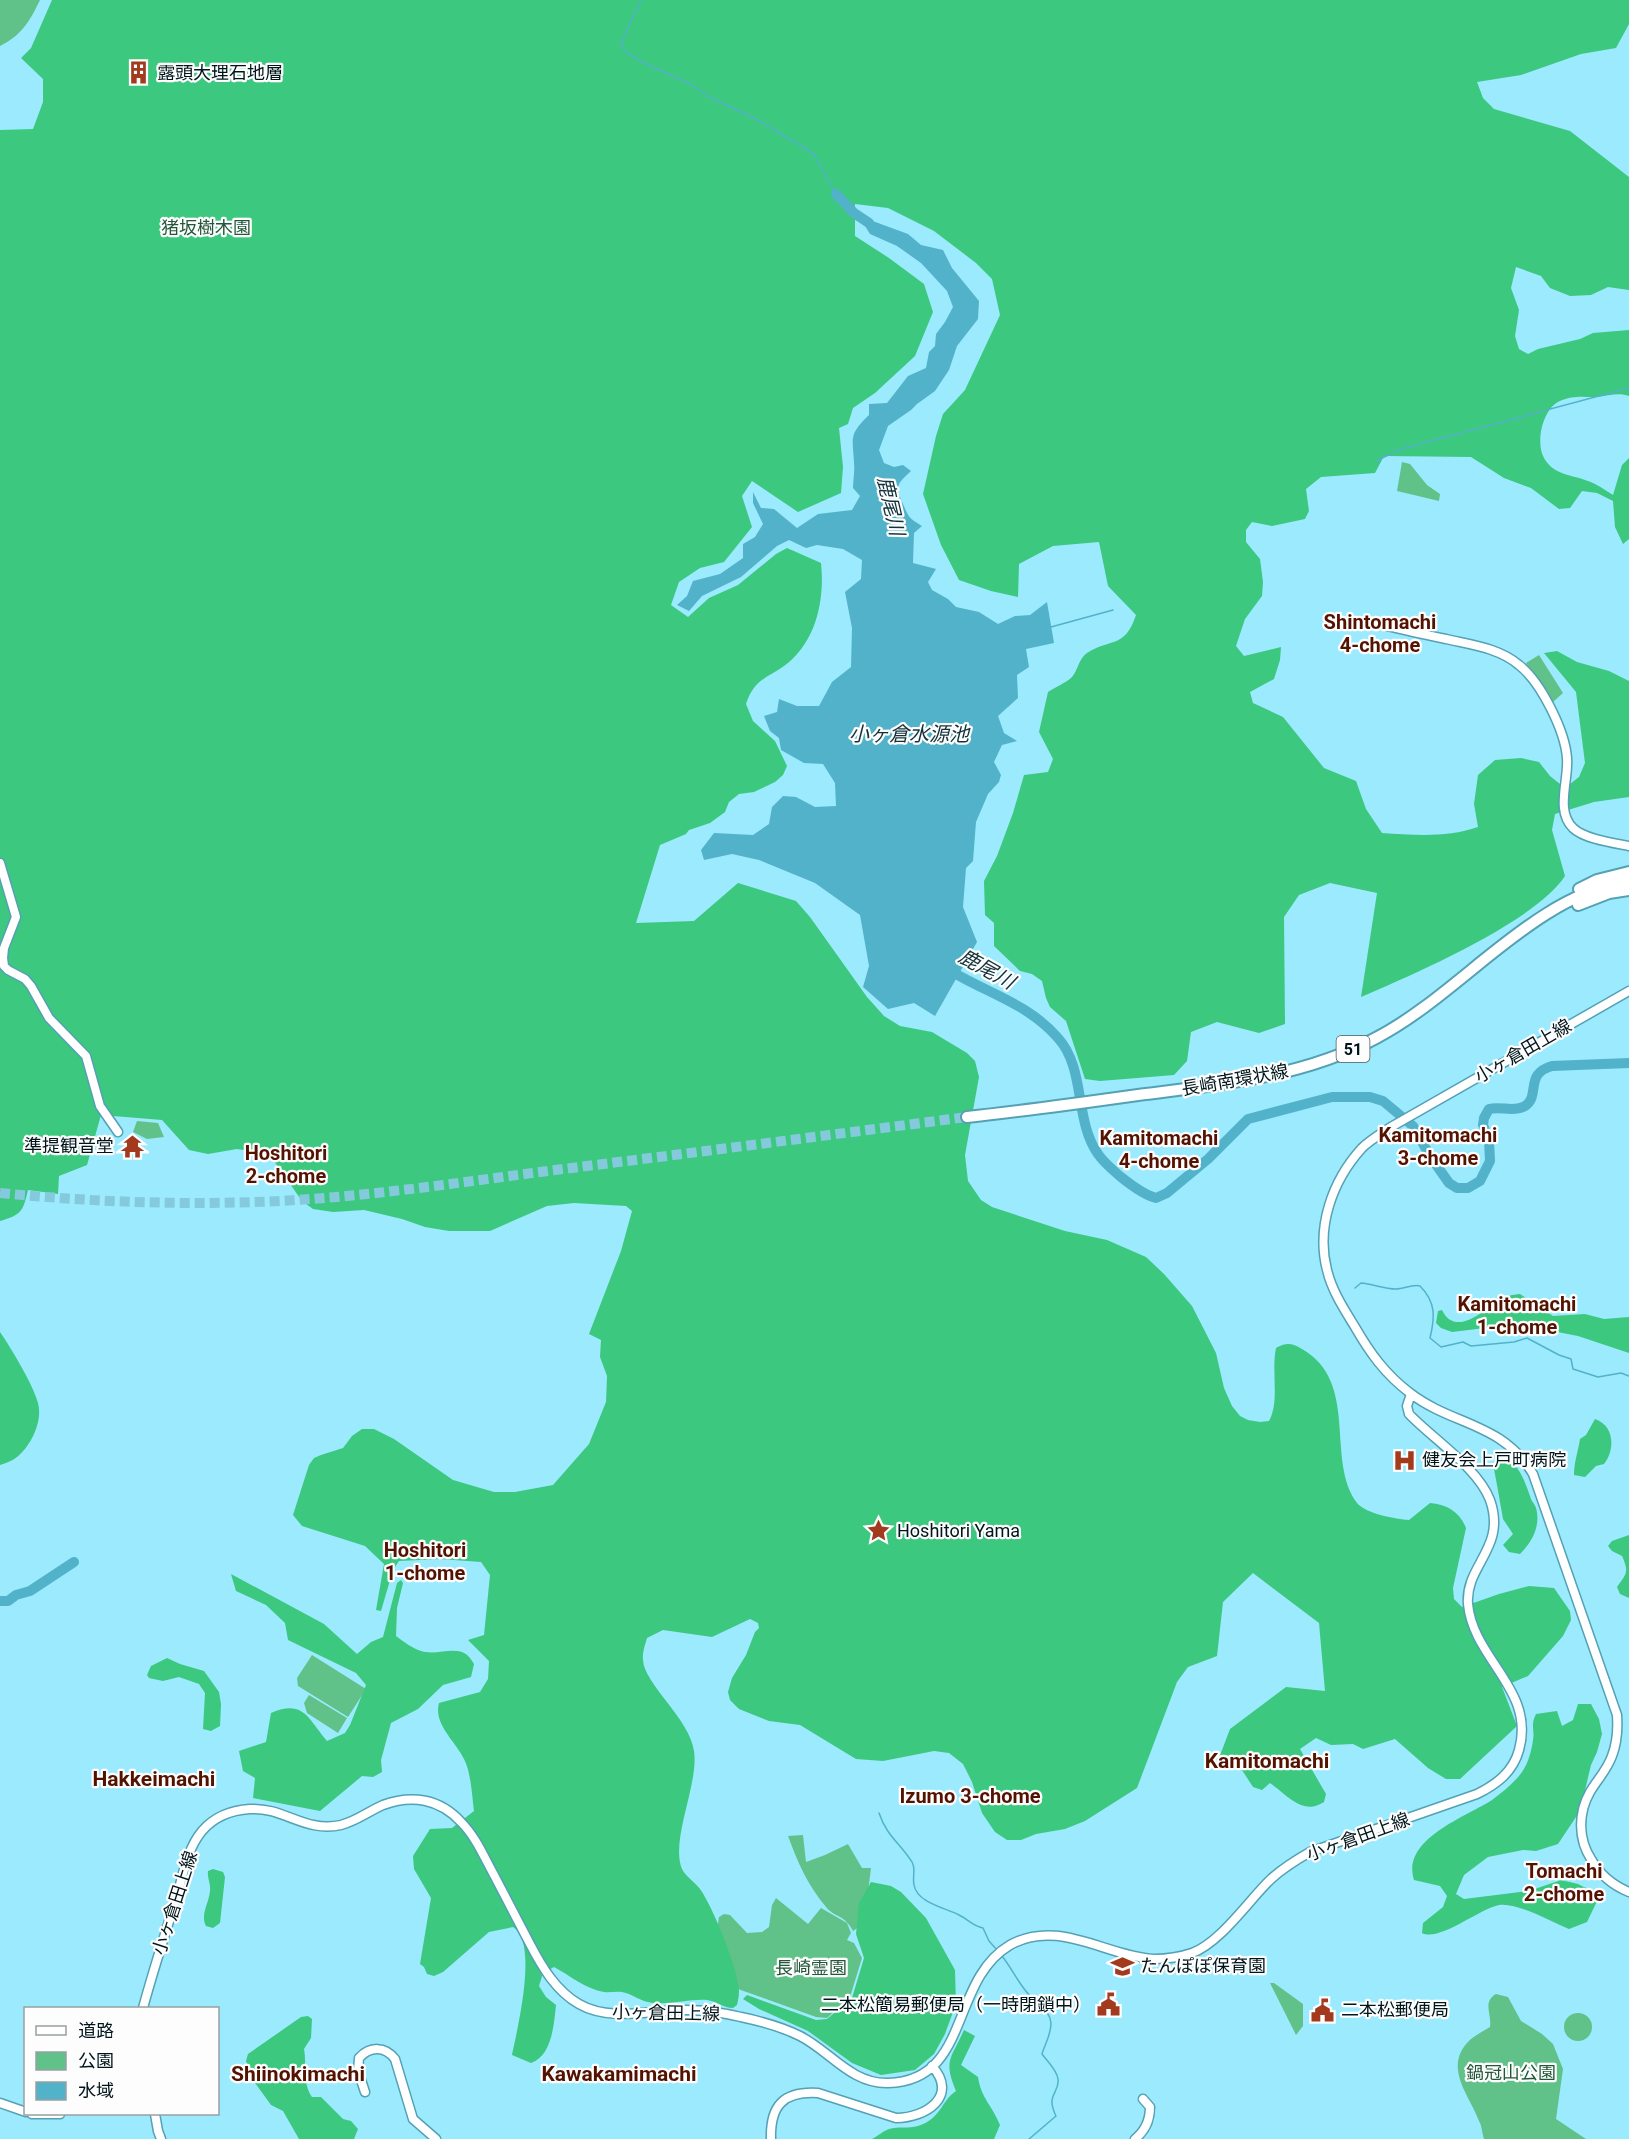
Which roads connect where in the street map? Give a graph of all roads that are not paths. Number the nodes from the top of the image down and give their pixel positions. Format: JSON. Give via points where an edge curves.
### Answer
{"nodes":[{"id":1,"x":1370,"y":622,"type":"dead end"},
{"id":2,"x":1629,"y":846,"type":"edge"},
{"id":3,"x":0,"y":863,"type":"edge"},
{"id":4,"x":1629,"y":872,"type":"edge"},
{"id":5,"x":1629,"y":880,"type":"edge"},
{"id":6,"x":1629,"y":890,"type":"edge"},
{"id":7,"x":1506,"y":943,"type":"junction"},
{"id":8,"x":1476,"y":967,"type":"junction"},
{"id":9,"x":1629,"y":991,"type":"edge"},
{"id":10,"x":967,"y":1117,"type":"tunnel mouth"},
{"id":11,"x":118,"y":1132,"type":"dead end"},
{"id":12,"x":1411,"y":1394,"type":"junction"},
{"id":13,"x":1629,"y":1892,"type":"edge"},
{"id":14,"x":143,"y":2007,"type":"edge"},
{"id":15,"x":932,"y":2066,"type":"junction"},
{"id":16,"x":365,"y":2092,"type":"dead end"},
{"id":17,"x":1143,"y":2099,"type":"dead end"},
{"id":18,"x":0,"y":2103,"type":"edge"},
{"id":19,"x":24,"y":2111,"type":"edge"},
{"id":20,"x":155,"y":2115,"type":"edge"},
{"id":21,"x":161,"y":2139,"type":"edge"},
{"id":22,"x":436,"y":2139,"type":"edge"},
{"id":23,"x":771,"y":2139,"type":"edge"},
{"id":24,"x":1135,"y":2139,"type":"edge"}],
"edges":[{"from":1,"to":2,"type":"main road","via":[[1490,649],[1520,665],[1535,682],[1564,742],[1567,778],[1563,810],[1568,822],[1582,834]]},
{"from":3,"to":11,"type":"main road","via":[[15,917],[4,948],[4,966],[31,986],[48,1018],[86,1056],[100,1106]]},
{"from":4,"to":7,"type":"highway","number":"51","via":[[1584,886]]},
{"from":5,"to":7,"type":"highway","number":"51","via":[[1576,897]]},
{"from":6,"to":8,"type":"highway","number":"51","via":[[1609,892],[1583,902]]},
{"from":7,"to":8,"type":"highway","number":"51"},
{"from":8,"to":10,"type":"highway","name":"長崎南環状線","number":"51","via":[[1416,1014],[1376,1039],[1314,1064],[1208,1086]]},
{"from":9,"to":12,"type":"main road","name":"小ヶ倉田上線","via":[[1391,1127],[1363,1147],[1341,1176],[1326,1215],[1323,1252],[1332,1286],[1379,1365]]},
{"from":12,"to":13,"type":"main road","via":[[1500,1438],[1518,1453],[1533,1474],[1617,1715],[1612,1757],[1584,1808],[1583,1843],[1598,1872]]},
{"from":12,"to":15,"type":"main road","name":"小ヶ倉田上線","via":[[1409,1414],[1474,1474],[1490,1500],[1493,1534],[1472,1581],[1468,1602],[1477,1634],[1521,1713],[1523,1737],[1508,1773],[1477,1794],[1310,1852],[1273,1877],[1201,1949],[1156,1959],[1060,1936],[1039,1935],[1010,1945],[985,1967],[972,1988],[951,2041]]},
{"from":14,"to":15,"type":"main road","name":"小ヶ倉田上線","via":[[191,1850],[203,1831],[219,1818],[256,1808],[312,1826],[343,1825],[381,1806],[416,1799],[438,1804],[463,1823],[477,1842],[541,1965],[563,1993],[582,2007],[623,2014],[689,2010],[739,2016],[804,2037],[859,2077],[880,2083],[909,2079]]},
{"from":15,"to":23,"type":"main road","via":[[941,2078],[942,2089],[934,2105],[920,2115],[896,2118],[806,2092],[787,2098],[778,2107],[772,2120]]},
{"from":16,"to":22,"type":"main road","via":[[358,2071],[359,2058],[370,2050],[388,2052],[395,2059],[413,2119]]},
{"from":17,"to":24,"type":"main road","via":[[1150,2107],[1149,2118]]},
{"from":18,"to":19,"type":"main road"},
{"from":20,"to":21,"type":"main road"}]}
